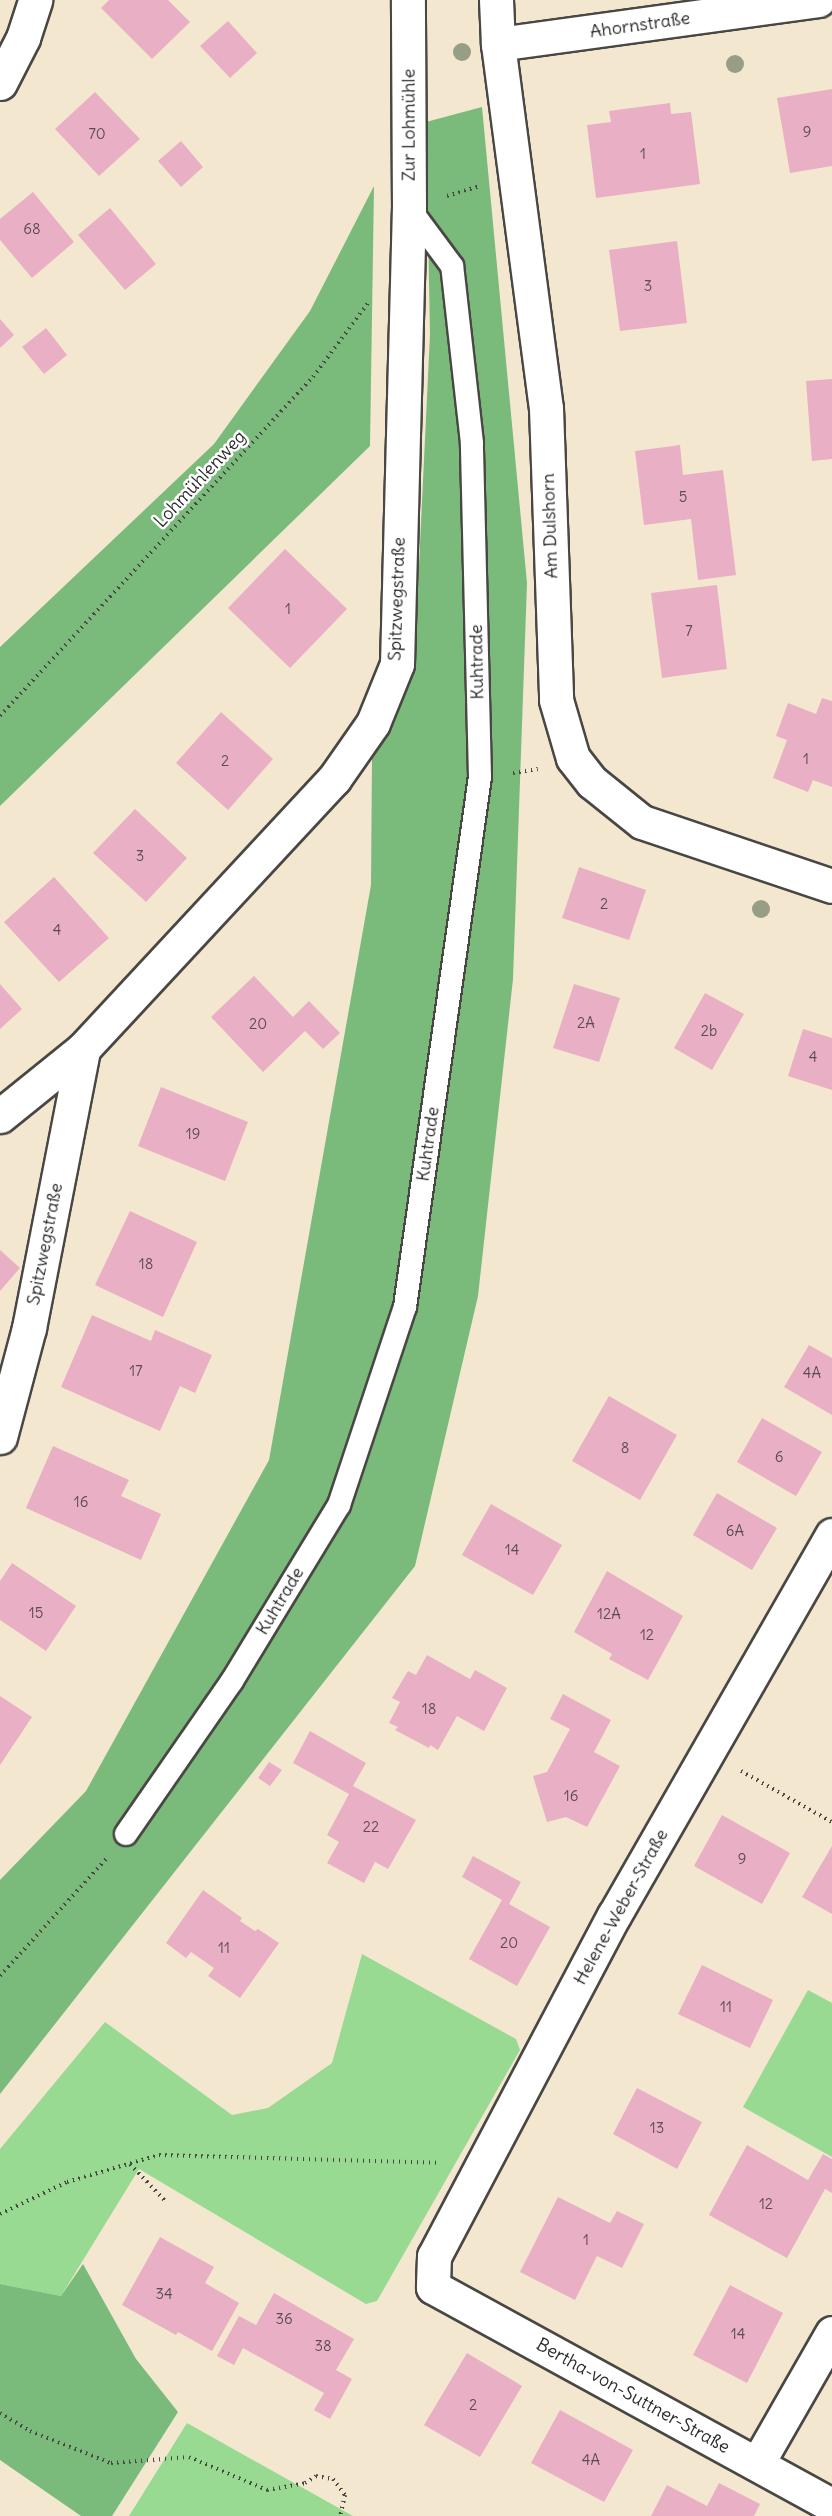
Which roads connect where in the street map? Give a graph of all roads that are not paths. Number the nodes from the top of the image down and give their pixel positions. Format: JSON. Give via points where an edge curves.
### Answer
{"nodes":[{"id":1,"x":35,"y":0,"type":"edge"},
{"id":2,"x":408,"y":0,"type":"edge"},
{"id":3,"x":496,"y":0,"type":"edge"},
{"id":4,"x":818,"y":0,"type":"edge"},
{"id":5,"x":498,"y":44,"type":"junction"},
{"id":6,"x":0,"y":83,"type":"edge"},
{"id":7,"x":409,"y":208,"type":"junction"},
{"id":8,"x":406,"y":249,"type":"joint"},
{"id":9,"x":832,"y":886,"type":"edge"},
{"id":10,"x":83,"y":1049,"type":"junction"},
{"id":11,"x":0,"y":1116,"type":"edge"},
{"id":12,"x":0,"y":1437,"type":"edge"},
{"id":13,"x":832,"y":1535,"type":"edge"},
{"id":14,"x":126,"y":1834,"type":"road end"},
{"id":15,"x":433,"y":2286,"type":"joint"},
{"id":16,"x":832,"y":2333,"type":"edge"},
{"id":17,"x":757,"y":2464,"type":"junction"},
{"id":18,"x":832,"y":2505,"type":"edge"}],
"edges":[{"from":1,"to":6,"type":"street","via":[[23,38]]},
{"from":2,"to":7,"type":"street","name":"Zur Lohmühle"},
{"from":3,"to":5,"type":"street","name":"Am Dulshorn"},
{"from":4,"to":5,"type":"street","name":"Ahornstraße"},
{"from":5,"to":9,"type":"street","name":"Am Dulshorn","via":[[546,408],[556,700],[573,758],[592,782],[642,822]]},
{"from":7,"to":8,"type":"street","name":"Zur Lohmühle"},
{"from":7,"to":14,"type":"lane","name":"Kuhtrade","via":[[452,266],[472,444],[480,777],[405,1307],[339,1505],[232,1681]]},
{"from":8,"to":10,"type":"street","name":"Spitzwegstraße","via":[[397,663],[373,723],[334,779]]},
{"from":10,"to":11,"type":"street","name":"Spitzwegstraße"},
{"from":10,"to":12,"type":"street","name":"Spitzwegstraße","via":[[28,1328]]},
{"from":13,"to":15,"type":"street","name":"Helene-Weber-Straße","via":[[615,1915],[482,2164],[434,2256]]},
{"from":15,"to":17,"type":"street","name":"Bertha-von-Suttner-Straße"},
{"from":16,"to":17,"type":"street"},
{"from":17,"to":18,"type":"street","name":"Bertha-von-Suttner-Straße"}]}
